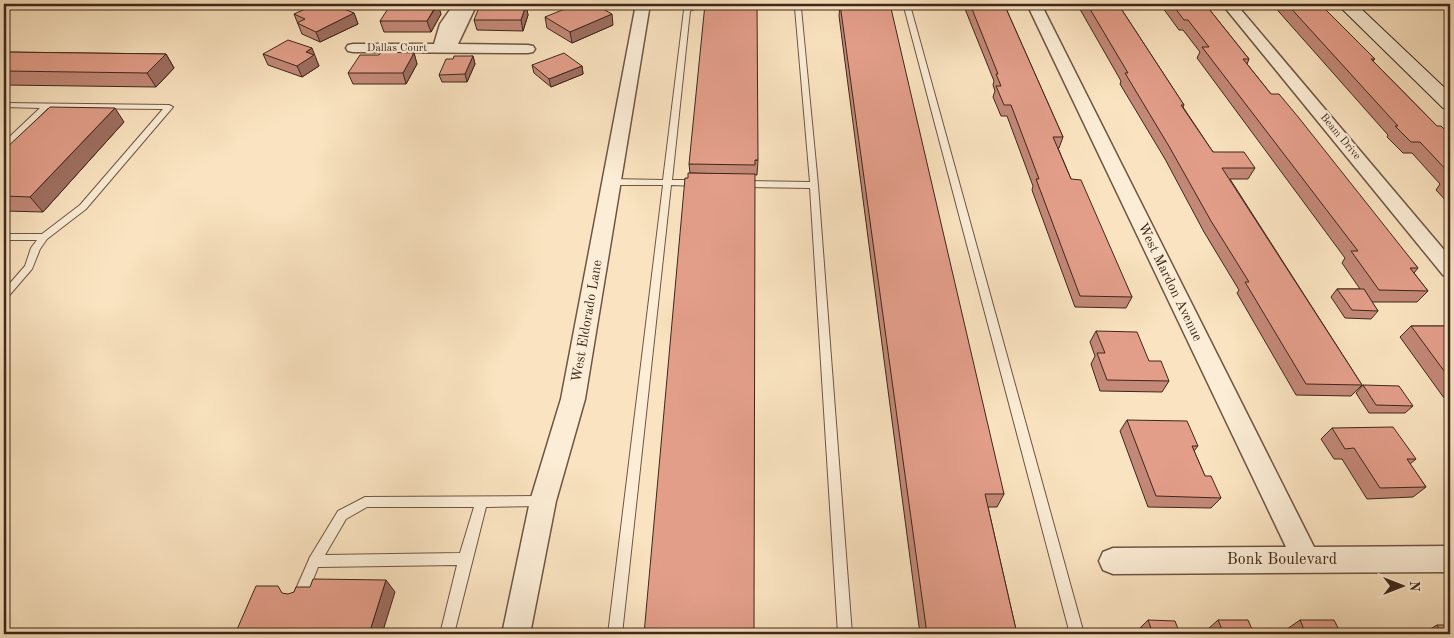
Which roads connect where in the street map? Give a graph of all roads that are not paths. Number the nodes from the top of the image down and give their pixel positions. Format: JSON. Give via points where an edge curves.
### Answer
{"nodes":[{"id":1,"x":461,"y":4,"type":"edge"},
{"id":2,"x":468,"y":4,"type":"edge"},
{"id":3,"x":643,"y":4,"type":"edge"},
{"id":4,"x":1034,"y":4,"type":"edge"},
{"id":5,"x":1230,"y":4,"type":"edge"},
{"id":6,"x":1346,"y":4,"type":"edge"},
{"id":7,"x":723,"y":5,"type":"edge"},
{"id":8,"x":732,"y":5,"type":"edge"},
{"id":9,"x":798,"y":6,"type":"junction"},
{"id":10,"x":353,"y":48,"type":"dead end"},
{"id":11,"x":441,"y":48,"type":"junction"},
{"id":12,"x":528,"y":49,"type":"dead end"},
{"id":13,"x":1447,"y":97,"type":"edge"},
{"id":14,"x":4,"y":105,"type":"edge"},
{"id":15,"x":47,"y":105,"type":"junction"},
{"id":16,"x":4,"y":146,"type":"edge"},
{"id":17,"x":612,"y":182,"type":"junction"},
{"id":18,"x":668,"y":183,"type":"junction"},
{"id":19,"x":707,"y":183,"type":"edge"},
{"id":20,"x":736,"y":184,"type":"edge"},
{"id":21,"x":814,"y":185,"type":"junction"},
{"id":22,"x":4,"y":237,"type":"edge"},
{"id":23,"x":44,"y":237,"type":"junction"},
{"id":24,"x":1450,"y":270,"type":"edge"},
{"id":25,"x":4,"y":296,"type":"edge"},
{"id":26,"x":542,"y":501,"type":"junction"},
{"id":27,"x":481,"y":502,"type":"junction"},
{"id":28,"x":465,"y":559,"type":"junction"},
{"id":29,"x":1450,"y":559,"type":"edge"},
{"id":30,"x":314,"y":560,"type":"junction"},
{"id":31,"x":1113,"y":560,"type":"dead end"},
{"id":32,"x":1306,"y":560,"type":"junction"},
{"id":33,"x":299,"y":598,"type":"edge"},
{"id":34,"x":446,"y":634,"type":"edge"},
{"id":35,"x":516,"y":634,"type":"edge"},
{"id":36,"x":615,"y":634,"type":"edge"},
{"id":37,"x":845,"y":634,"type":"edge"},
{"id":38,"x":1077,"y":634,"type":"edge"}],
"edges":[{"from":1,"to":11,"type":"street","name":"Dallas Court","via":[[440,41]]},
{"from":2,"to":11,"type":"street","name":"Dallas Court","via":[[452,42]]},
{"from":3,"to":17,"type":"street","name":"West Eldorado Lane"},
{"from":4,"to":32,"type":"street","name":"West Mardon Avenue"},
{"from":5,"to":24,"type":"street","name":"Beam Drive"},
{"from":6,"to":13,"type":"main road"},
{"from":7,"to":18,"type":"lane","via":[[695,5],[687,10]]},
{"from":8,"to":9,"type":"lane"},
{"from":9,"to":21,"type":"lane"},
{"from":9,"to":38,"type":"lane","via":[[907,6]]},
{"from":10,"to":11,"type":"street","name":"Dallas Court"},
{"from":11,"to":12,"type":"street","name":"Dallas Court"},
{"from":14,"to":15,"type":"lane"},
{"from":15,"to":16,"type":"lane"},
{"from":15,"to":23,"type":"lane","via":[[169,107],[83,207]]},
{"from":17,"to":18,"type":"lane"},
{"from":17,"to":26,"type":"street","name":"West Eldorado Lane","via":[[573,399]]},
{"from":18,"to":19,"type":"lane"},
{"from":18,"to":36,"type":"lane"},
{"from":20,"to":21,"type":"lane"},
{"from":21,"to":37,"type":"lane"},
{"from":22,"to":23,"type":"lane"},
{"from":23,"to":25,"type":"lane","via":[[29,267]]},
{"from":26,"to":27,"type":"lane"},
{"from":26,"to":35,"type":"street","name":"West Eldorado Lane"},
{"from":27,"to":28,"type":"lane"},
{"from":27,"to":30,"type":"lane","via":[[365,502],[342,515]]},
{"from":28,"to":30,"type":"lane"},
{"from":28,"to":34,"type":"lane"},
{"from":29,"to":32,"type":"street","name":"Bonk Boulevard"},
{"from":30,"to":33,"type":"lane"},
{"from":31,"to":32,"type":"street","name":"Bonk Boulevard"}]}
